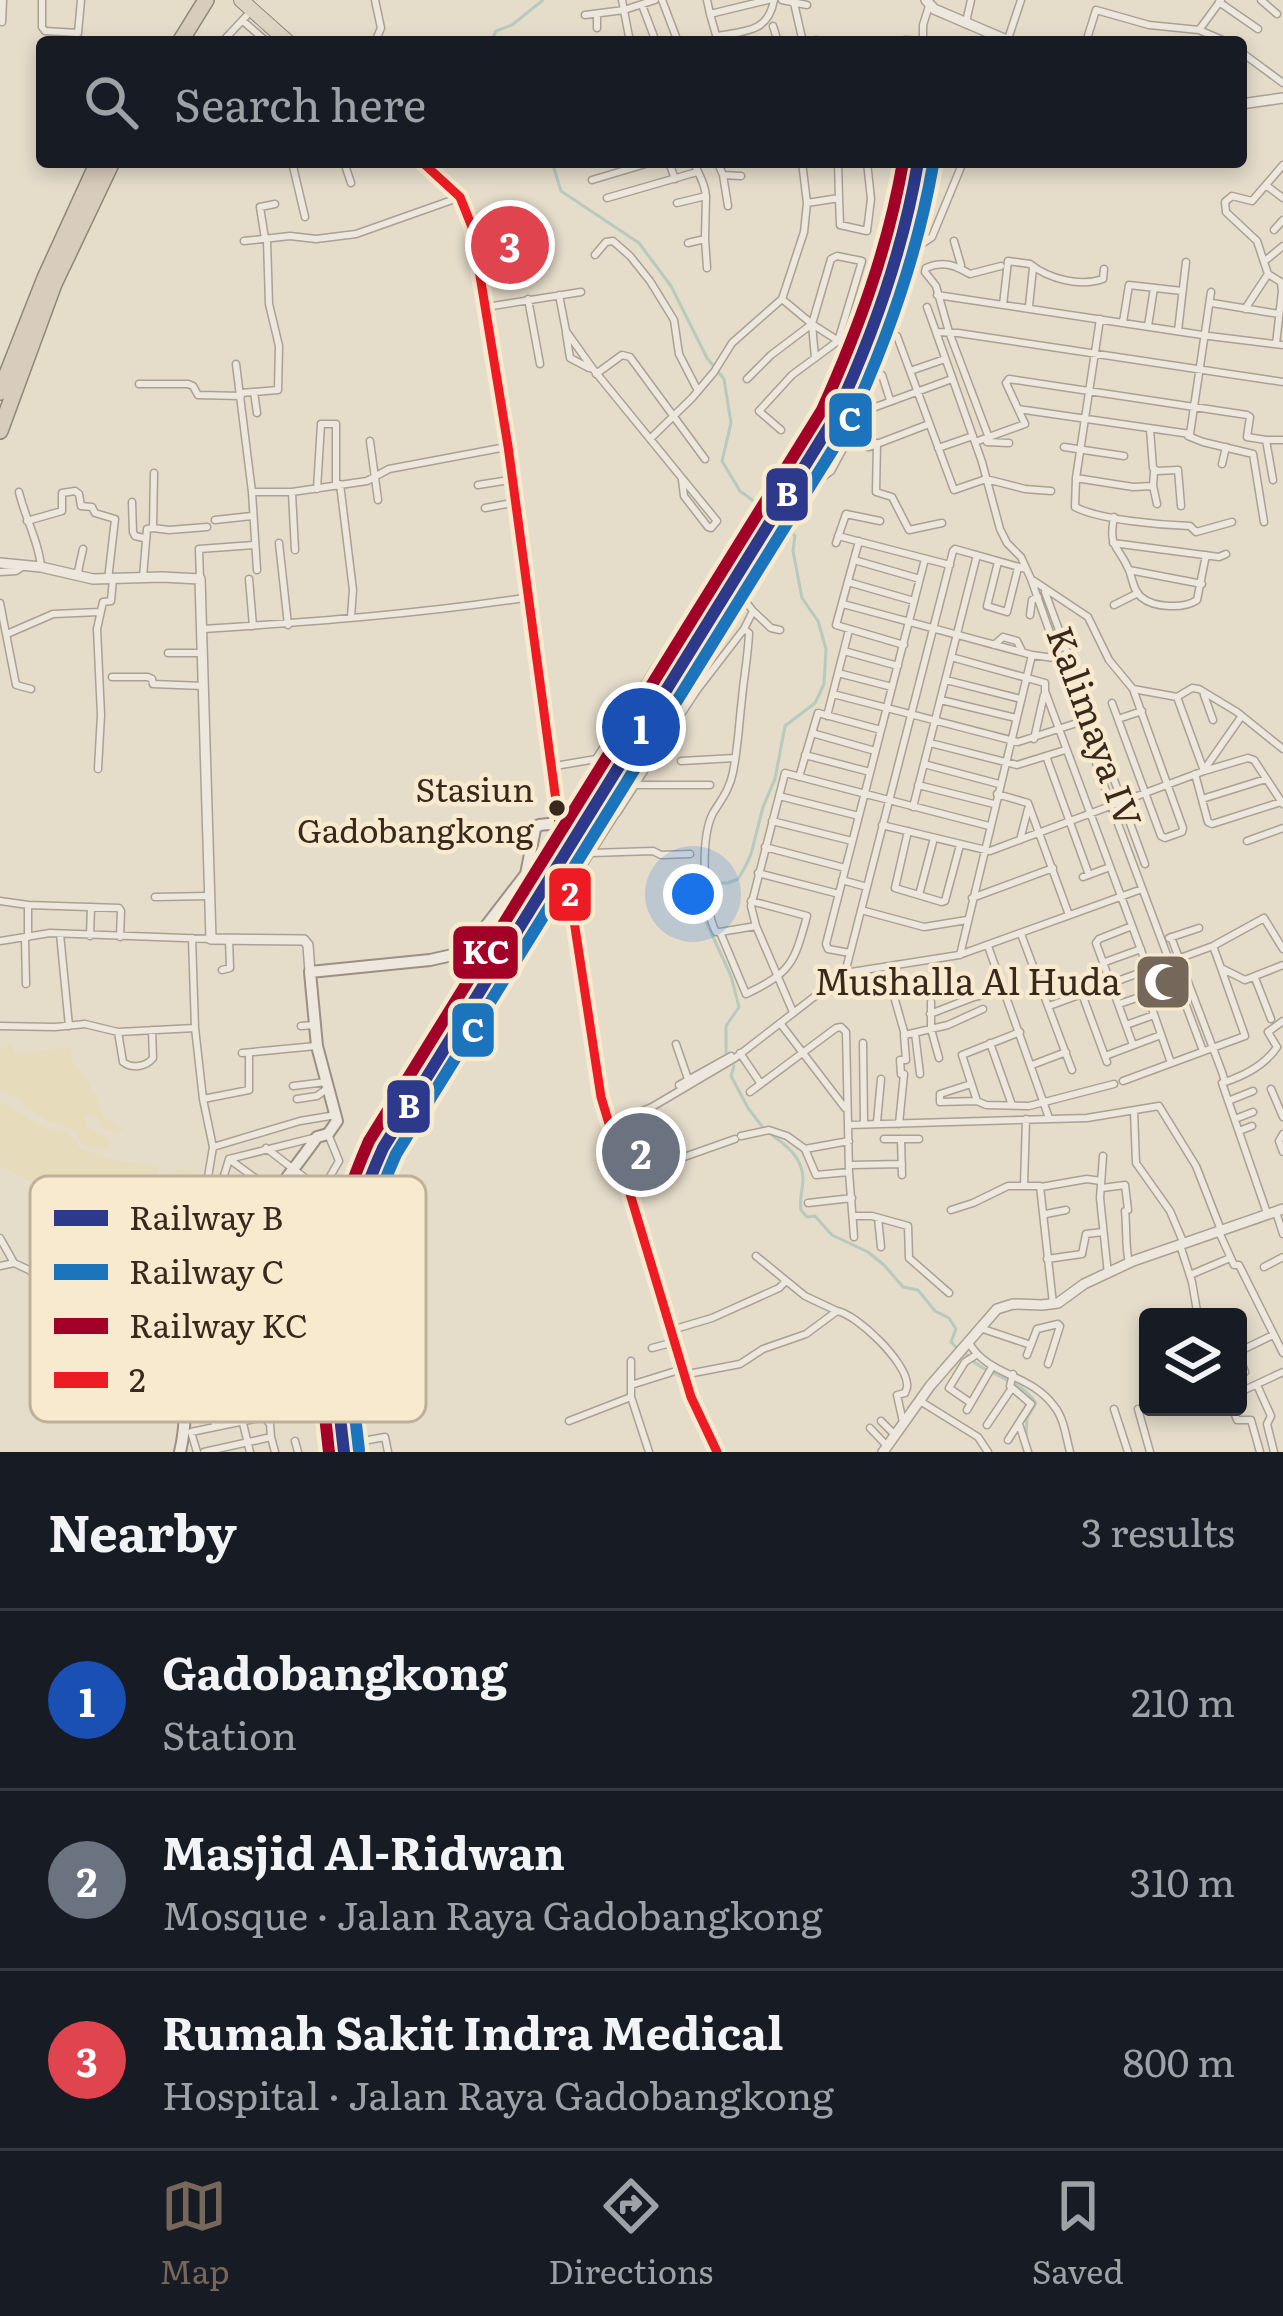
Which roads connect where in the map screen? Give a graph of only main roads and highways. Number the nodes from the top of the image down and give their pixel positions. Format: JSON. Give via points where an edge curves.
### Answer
{"nodes":[{"id":1,"x":194,"y":0,"type":"edge"},
{"id":2,"x":206,"y":0,"type":"edge"},
{"id":3,"x":245,"y":10,"type":"edge"},
{"id":4,"x":172,"y":36,"type":"edge"},
{"id":5,"x":184,"y":36,"type":"edge"},
{"id":6,"x":274,"y":36,"type":"edge"},
{"id":7,"x":95,"y":168,"type":"edge"},
{"id":8,"x":109,"y":168,"type":"edge"},
{"id":9,"x":429,"y":168,"type":"edge"},
{"id":10,"x":0,"y":392,"type":"edge"},
{"id":11,"x":0,"y":430,"type":"edge"},
{"id":12,"x":559,"y":825,"type":"junction"},
{"id":13,"x":290,"y":1176,"type":"edge"},
{"id":14,"x":184,"y":1422,"type":"edge"},
{"id":15,"x":718,"y":1450,"type":"edge"},
{"id":16,"x":180,"y":1452,"type":"edge"}],
"edges":[{"from":1,"to":4,"type":"highway"},
{"from":2,"to":5,"type":"highway"},
{"from":3,"to":6,"type":"highway"},
{"from":7,"to":10,"type":"highway"},
{"from":8,"to":11,"type":"highway","via":[[54,284]]},
{"from":9,"to":12,"type":"highway","via":[[460,197],[472,227]]},
{"from":12,"to":13,"type":"main road","via":[[535,829],[525,877],[466,952],[310,972],[308,1025],[336,1124]]},
{"from":12,"to":15,"type":"highway","via":[[596,1066],[683,1372]]},
{"from":14,"to":16,"type":"main road"}]}
